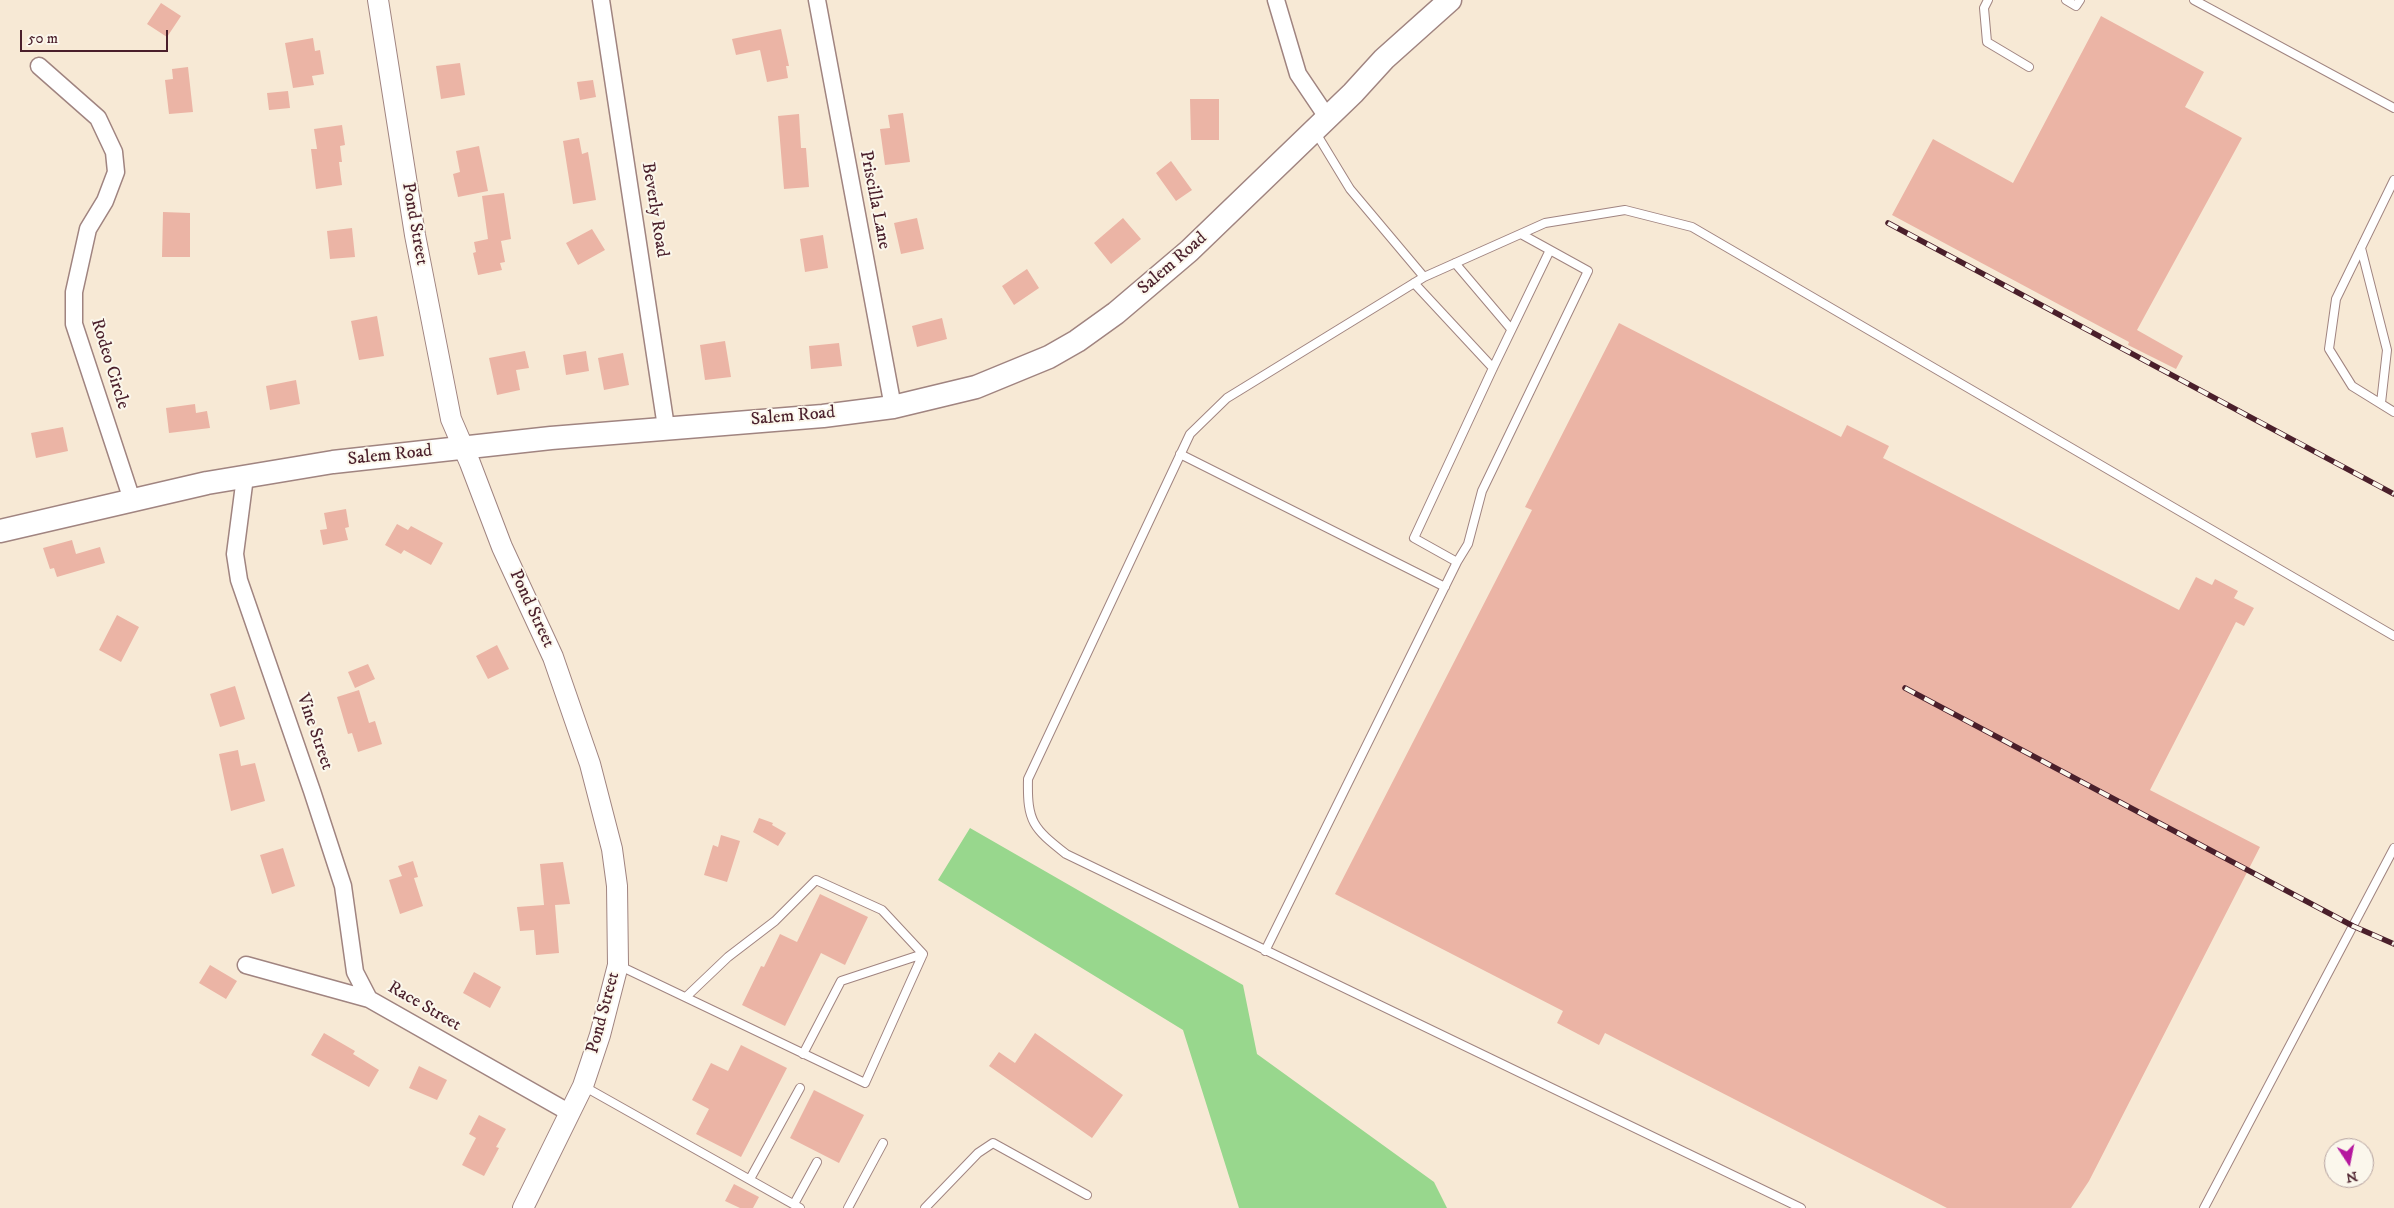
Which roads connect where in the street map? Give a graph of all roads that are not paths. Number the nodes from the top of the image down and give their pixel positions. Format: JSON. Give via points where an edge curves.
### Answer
{"nodes":[{"id":1,"x":378,"y":0,"type":"edge"},
{"id":2,"x":601,"y":0,"type":"edge"},
{"id":3,"x":816,"y":0,"type":"edge"},
{"id":4,"x":1276,"y":0,"type":"edge"},
{"id":5,"x":1450,"y":0,"type":"edge"},
{"id":6,"x":1988,"y":0,"type":"edge"},
{"id":7,"x":2066,"y":0,"type":"edge"},
{"id":8,"x":2080,"y":0,"type":"edge"},
{"id":9,"x":2194,"y":0,"type":"edge"},
{"id":10,"x":40,"y":66,"type":"dead end"},
{"id":11,"x":2029,"y":67,"type":"dead end"},
{"id":12,"x":2394,"y":108,"type":"edge"},
{"id":13,"x":1320,"y":123,"type":"junction"},
{"id":14,"x":2394,"y":180,"type":"edge"},
{"id":15,"x":1521,"y":234,"type":"junction"},
{"id":16,"x":2361,"y":248,"type":"junction"},
{"id":17,"x":1550,"y":250,"type":"junction"},
{"id":18,"x":1455,"y":263,"type":"junction"},
{"id":19,"x":1424,"y":277,"type":"junction"},
{"id":20,"x":1414,"y":283,"type":"junction"},
{"id":21,"x":1511,"y":329,"type":"junction"},
{"id":22,"x":1493,"y":368,"type":"junction"},
{"id":23,"x":2381,"y":404,"type":"junction"},
{"id":24,"x":893,"y":407,"type":"junction"},
{"id":25,"x":2394,"y":412,"type":"edge"},
{"id":26,"x":666,"y":427,"type":"junction"},
{"id":27,"x":463,"y":448,"type":"junction"},
{"id":28,"x":1180,"y":454,"type":"junction"},
{"id":29,"x":245,"y":477,"type":"junction"},
{"id":30,"x":132,"y":500,"type":"junction"},
{"id":31,"x":0,"y":531,"type":"edge"},
{"id":32,"x":1457,"y":562,"type":"junction"},
{"id":33,"x":1445,"y":587,"type":"junction"},
{"id":34,"x":2394,"y":636,"type":"edge"},
{"id":35,"x":2394,"y":848,"type":"edge"},
{"id":36,"x":1266,"y":951,"type":"junction"},
{"id":37,"x":922,"y":954,"type":"junction"},
{"id":38,"x":246,"y":965,"type":"dead end"},
{"id":39,"x":618,"y":965,"type":"junction"},
{"id":40,"x":686,"y":997,"type":"junction"},
{"id":41,"x":369,"y":1000,"type":"junction"},
{"id":42,"x":803,"y":1054,"type":"junction"},
{"id":43,"x":583,"y":1086,"type":"junction"},
{"id":44,"x":800,"y":1088,"type":"dead end"},
{"id":45,"x":570,"y":1112,"type":"junction"},
{"id":46,"x":883,"y":1144,"type":"dead end"},
{"id":47,"x":817,"y":1162,"type":"dead end"},
{"id":48,"x":750,"y":1179,"type":"junction"},
{"id":49,"x":1087,"y":1195,"type":"dead end"},
{"id":50,"x":797,"y":1206,"type":"edge"},
{"id":51,"x":523,"y":1208,"type":"edge"},
{"id":52,"x":848,"y":1208,"type":"edge"},
{"id":53,"x":925,"y":1208,"type":"edge"},
{"id":54,"x":1802,"y":1208,"type":"edge"},
{"id":55,"x":2204,"y":1208,"type":"edge"}],
"edges":[{"from":1,"to":27,"type":"street","name":"Pond Street","via":[[415,235],[451,419]]},
{"from":2,"to":26,"type":"street","name":"Beverly Road"},
{"from":3,"to":24,"type":"street","name":"Priscilla Lane"},
{"from":4,"to":13,"type":"street","via":[[1298,74]]},
{"from":5,"to":13,"type":"main road","name":"Salem Road","via":[[1384,59],[1354,93]]},
{"from":6,"to":11,"type":"lane","via":[[1984,8],[1987,42]]},
{"from":7,"to":8,"type":"lane","via":[[2076,6]]},
{"from":9,"to":12,"type":"lane"},
{"from":10,"to":30,"type":"street","name":"Rodeo Circle","via":[[98,118],[114,152],[116,172],[105,201],[88,229],[74,292],[74,324]]},
{"from":13,"to":19,"type":"lane","via":[[1350,189]]},
{"from":13,"to":24,"type":"main road","name":"Salem Road","via":[[1189,251],[1116,313],[1077,341],[1013,374],[976,387]]},
{"from":14,"to":16,"type":"lane"},
{"from":15,"to":17,"type":"lane"},
{"from":15,"to":18,"type":"lane"},
{"from":15,"to":34,"type":"lane","via":[[1545,223],[1626,210],[1692,227]]},
{"from":16,"to":23,"type":"lane","via":[[2387,350]]},
{"from":16,"to":23,"type":"lane","via":[[2336,299],[2329,349],[2352,386]]},
{"from":17,"to":21,"type":"lane"},
{"from":17,"to":32,"type":"lane","via":[[1588,272],[1482,491],[1468,544]]},
{"from":18,"to":19,"type":"lane"},
{"from":18,"to":21,"type":"lane"},
{"from":19,"to":20,"type":"lane"},
{"from":20,"to":22,"type":"lane"},
{"from":20,"to":28,"type":"lane","via":[[1227,398],[1190,434]]},
{"from":21,"to":22,"type":"lane"},
{"from":22,"to":32,"type":"lane","via":[[1414,538]]},
{"from":23,"to":25,"type":"lane"},
{"from":24,"to":26,"type":"main road","name":"Salem Road","via":[[823,416]]},
{"from":26,"to":27,"type":"main road","name":"Salem Road"},
{"from":27,"to":29,"type":"main road","name":"Salem Road","via":[[333,462]]},
{"from":27,"to":39,"type":"street","name":"Pond Street","via":[[502,548],[553,657],[590,764],[612,849],[617,886]]},
{"from":28,"to":33,"type":"lane"},
{"from":28,"to":36,"type":"lane","via":[[1028,779],[1027,799],[1032,821],[1047,840],[1066,854]]},
{"from":29,"to":30,"type":"main road","name":"Salem Road"},
{"from":29,"to":41,"type":"street","name":"Vine Street","via":[[235,554],[239,580],[343,886],[355,972]]},
{"from":30,"to":31,"type":"main road","name":"Salem Road"},
{"from":32,"to":33,"type":"lane"},
{"from":33,"to":36,"type":"lane"},
{"from":35,"to":55,"type":"lane"},
{"from":36,"to":54,"type":"lane"},
{"from":37,"to":40,"type":"lane","via":[[882,910],[816,880],[775,921],[728,957]]},
{"from":37,"to":42,"type":"lane","via":[[841,981]]},
{"from":37,"to":42,"type":"lane","via":[[864,1083]]},
{"from":38,"to":41,"type":"street","name":"Race Street"},
{"from":39,"to":40,"type":"lane"},
{"from":39,"to":43,"type":"street","name":"Pond Street"},
{"from":40,"to":42,"type":"lane"},
{"from":41,"to":45,"type":"street","name":"Race Street"},
{"from":43,"to":45,"type":"street","name":"Pond Street"},
{"from":43,"to":48,"type":"lane"},
{"from":44,"to":48,"type":"lane"},
{"from":45,"to":51,"type":"street","name":"Pond Street"},
{"from":46,"to":52,"type":"lane"},
{"from":47,"to":50,"type":"lane"},
{"from":48,"to":50,"type":"lane"},
{"from":49,"to":53,"type":"lane","via":[[993,1143],[978,1153]]}]}
